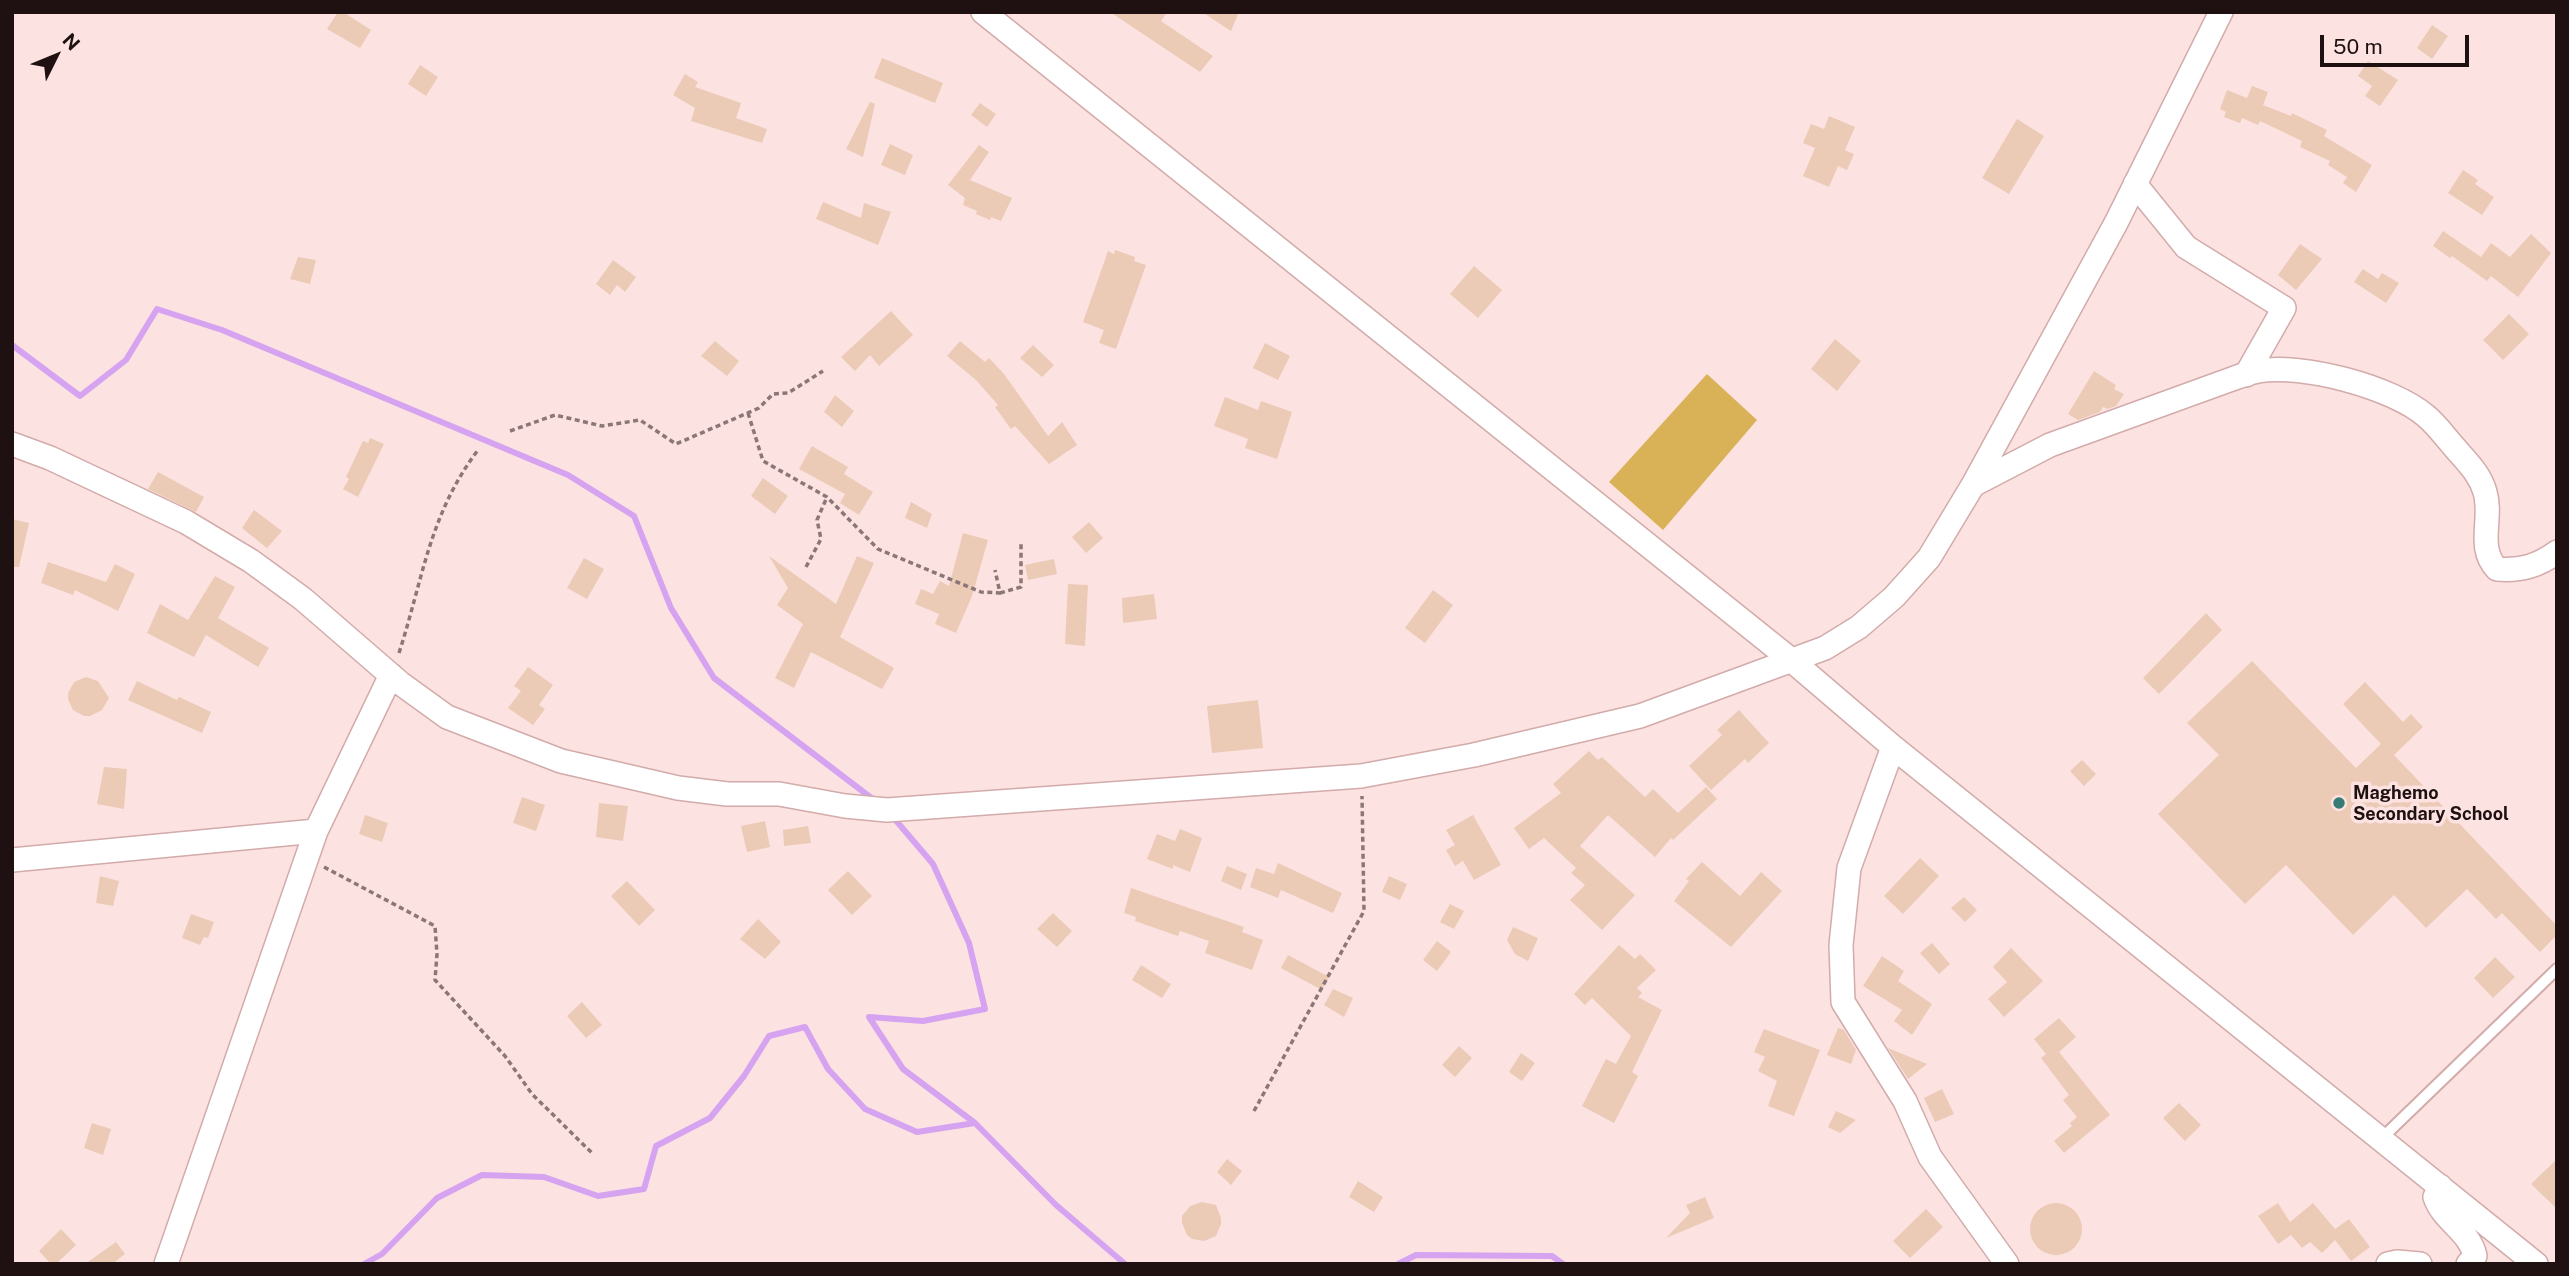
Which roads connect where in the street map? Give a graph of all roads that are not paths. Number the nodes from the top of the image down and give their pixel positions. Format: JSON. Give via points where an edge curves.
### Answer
{"nodes":[{"id":1,"x":983,"y":12,"type":"edge"},
{"id":2,"x":2221,"y":12,"type":"edge"},
{"id":3,"x":2135,"y":184,"type":"junction"},
{"id":4,"x":2246,"y":375,"type":"junction"},
{"id":5,"x":12,"y":444,"type":"edge"},
{"id":6,"x":1973,"y":485,"type":"junction"},
{"id":7,"x":2557,"y":552,"type":"edge"},
{"id":8,"x":1790,"y":659,"type":"junction"},
{"id":9,"x":391,"y":675,"type":"junction"},
{"id":10,"x":1894,"y":747,"type":"junction"},
{"id":11,"x":316,"y":831,"type":"junction"},
{"id":12,"x":12,"y":860,"type":"edge"},
{"id":13,"x":2557,"y":969,"type":"edge"},
{"id":14,"x":2381,"y":1139,"type":"junction"},
{"id":15,"x":2440,"y":1186,"type":"junction"},
{"id":16,"x":166,"y":1264,"type":"edge"},
{"id":17,"x":2007,"y":1264,"type":"edge"},
{"id":18,"x":2388,"y":1264,"type":"edge"},
{"id":19,"x":2420,"y":1264,"type":"edge"},
{"id":20,"x":2468,"y":1264,"type":"edge"},
{"id":21,"x":2536,"y":1264,"type":"edge"}],
"edges":[{"from":1,"to":8,"type":"street"},
{"from":2,"to":3,"type":"street"},
{"from":3,"to":4,"type":"street","via":[[2186,247],[2284,308]]},
{"from":3,"to":6,"type":"street"},
{"from":4,"to":6,"type":"street","via":[[2050,445]]},
{"from":4,"to":7,"type":"street","via":[[2285,369],[2387,392],[2426,415],[2476,471],[2486,494],[2485,548],[2497,569],[2517,570]]},
{"from":5,"to":9,"type":"street","via":[[186,522],[251,561]]},
{"from":6,"to":8,"type":"street","via":[[1929,558],[1895,597],[1825,648]]},
{"from":8,"to":9,"type":"street","via":[[1640,716],[1361,776],[887,810],[779,794],[678,788],[561,761],[447,717]]},
{"from":8,"to":10,"type":"street"},
{"from":9,"to":11,"type":"street"},
{"from":10,"to":14,"type":"street"},
{"from":10,"to":17,"type":"street","via":[[1849,868],[1841,945],[1843,1002],[1905,1101],[1930,1157]]},
{"from":11,"to":12,"type":"street"},
{"from":11,"to":16,"type":"street"},
{"from":13,"to":14,"type":"lane"},
{"from":14,"to":15,"type":"street"},
{"from":15,"to":20,"type":"street","via":[[2435,1196],[2439,1208],[2473,1244],[2475,1256]]},
{"from":15,"to":21,"type":"street"},
{"from":18,"to":19,"type":"street"}]}
